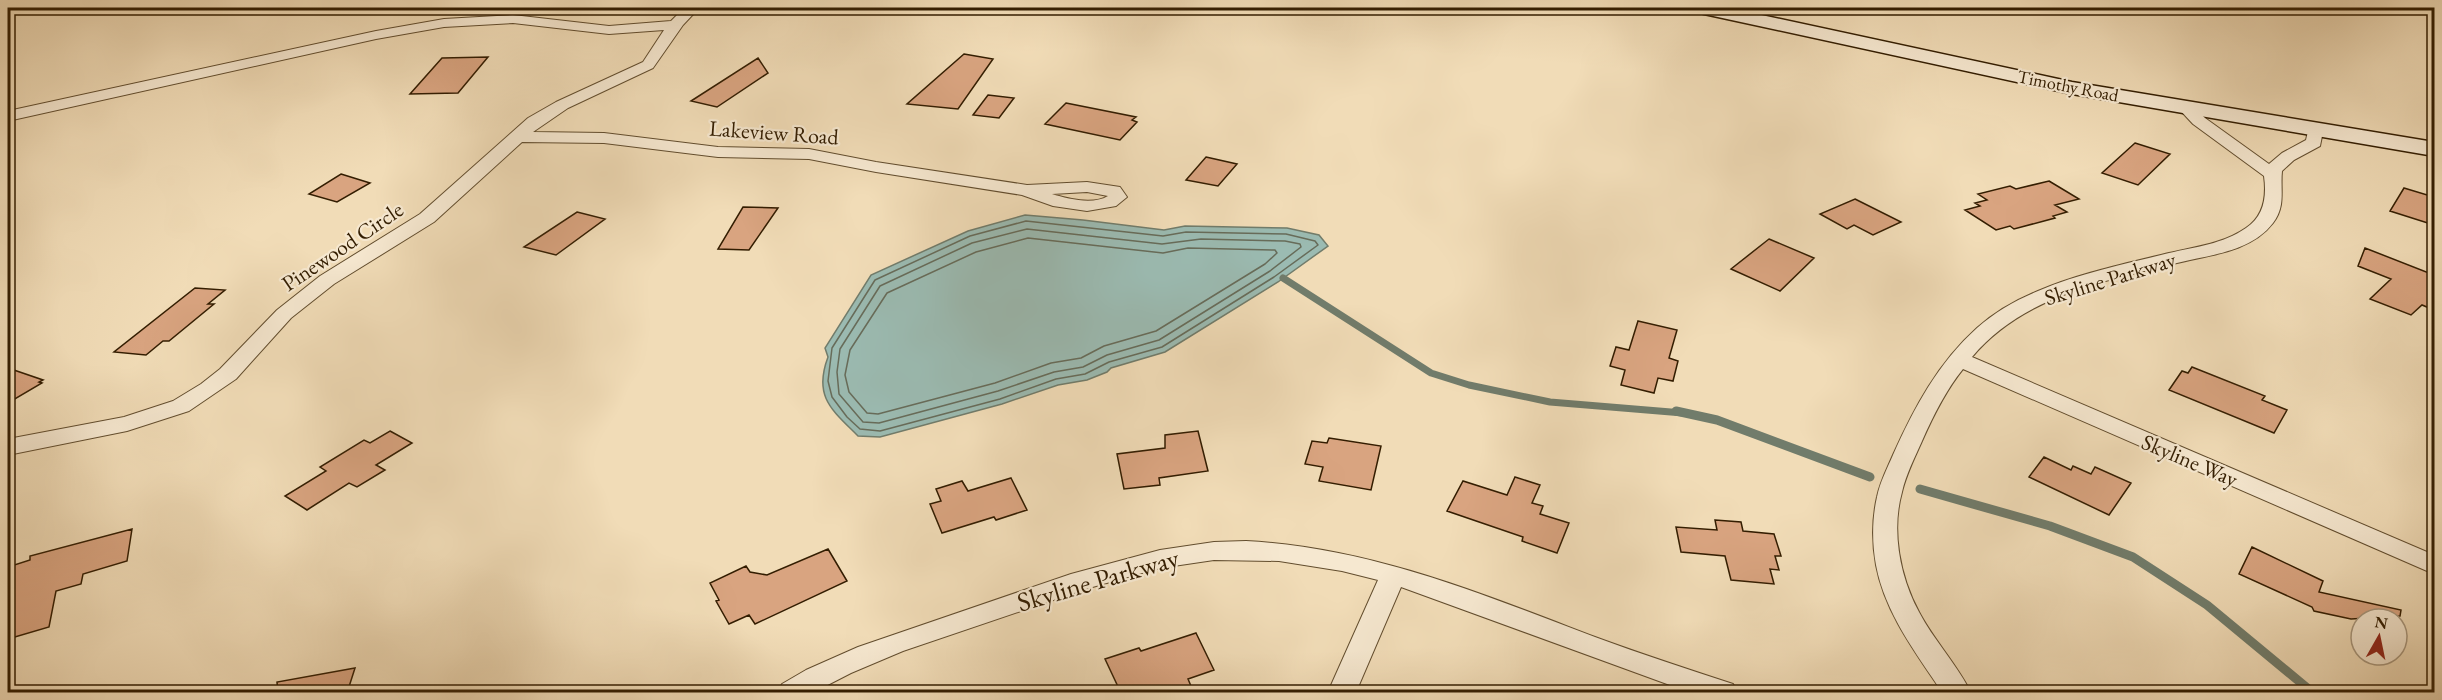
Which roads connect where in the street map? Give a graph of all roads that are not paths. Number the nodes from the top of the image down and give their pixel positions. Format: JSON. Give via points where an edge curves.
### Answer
{"nodes":[{"id":1,"x":692,"y":8,"type":"edge"},
{"id":2,"x":1704,"y":8,"type":"edge"},
{"id":3,"x":672,"y":25,"type":"junction"},
{"id":4,"x":2187,"y":109,"type":"junction"},
{"id":5,"x":8,"y":116,"type":"edge"},
{"id":6,"x":2315,"y":131,"type":"junction"},
{"id":7,"x":515,"y":138,"type":"junction"},
{"id":8,"x":2434,"y":149,"type":"edge"},
{"id":9,"x":2272,"y":174,"type":"junction"},
{"id":10,"x":1027,"y":190,"type":"dead end"},
{"id":11,"x":1958,"y":359,"type":"junction"},
{"id":12,"x":8,"y":447,"type":"edge"},
{"id":13,"x":2430,"y":563,"type":"edge"},
{"id":14,"x":1393,"y":575,"type":"junction"},
{"id":15,"x":1950,"y":691,"type":"edge"},
{"id":16,"x":792,"y":693,"type":"edge"},
{"id":17,"x":1342,"y":693,"type":"edge"},
{"id":18,"x":1723,"y":693,"type":"edge"}],
"edges":[{"from":1,"to":3,"type":"street","name":"Pinewood Circle"},
{"from":2,"to":4,"type":"main road","name":"Timothy Road","via":[[1988,71]]},
{"from":3,"to":5,"type":"street","via":[[609,30],[513,19],[444,23]]},
{"from":3,"to":7,"type":"street","name":"Pinewood Circle","via":[[648,64],[546,114]]},
{"from":4,"to":6,"type":"main road","name":"Timothy Road"},
{"from":4,"to":9,"type":"street"},
{"from":6,"to":8,"type":"main road","name":"Timothy Road"},
{"from":6,"to":9,"type":"street","via":[[2314,142],[2276,166]]},
{"from":7,"to":10,"type":"street","name":"Lakeview Road","via":[[604,138],[718,152],[809,154]]},
{"from":7,"to":12,"type":"street","name":"Pinewood Circle","via":[[427,218],[334,276],[284,314],[209,389],[181,406],[144,419]]},
{"from":9,"to":11,"type":"street","name":"Skyline Parkway","via":[[2274,200],[2270,216],[2259,228],[2233,243],[2073,284],[2026,304],[1978,338]]},
{"from":11,"to":13,"type":"street","name":"Skyline Way"},
{"from":11,"to":15,"type":"street","name":"Skyline Parkway","via":[[1933,394],[1896,474],[1887,506],[1886,543],[1894,583],[1910,622]]},
{"from":14,"to":16,"type":"street","name":"Skyline Parkway","via":[[1354,562],[1313,555],[1216,550],[1171,556],[1128,566],[895,644]]},
{"from":14,"to":17,"type":"street"},
{"from":14,"to":18,"type":"street","name":"Skyline Parkway"}]}
